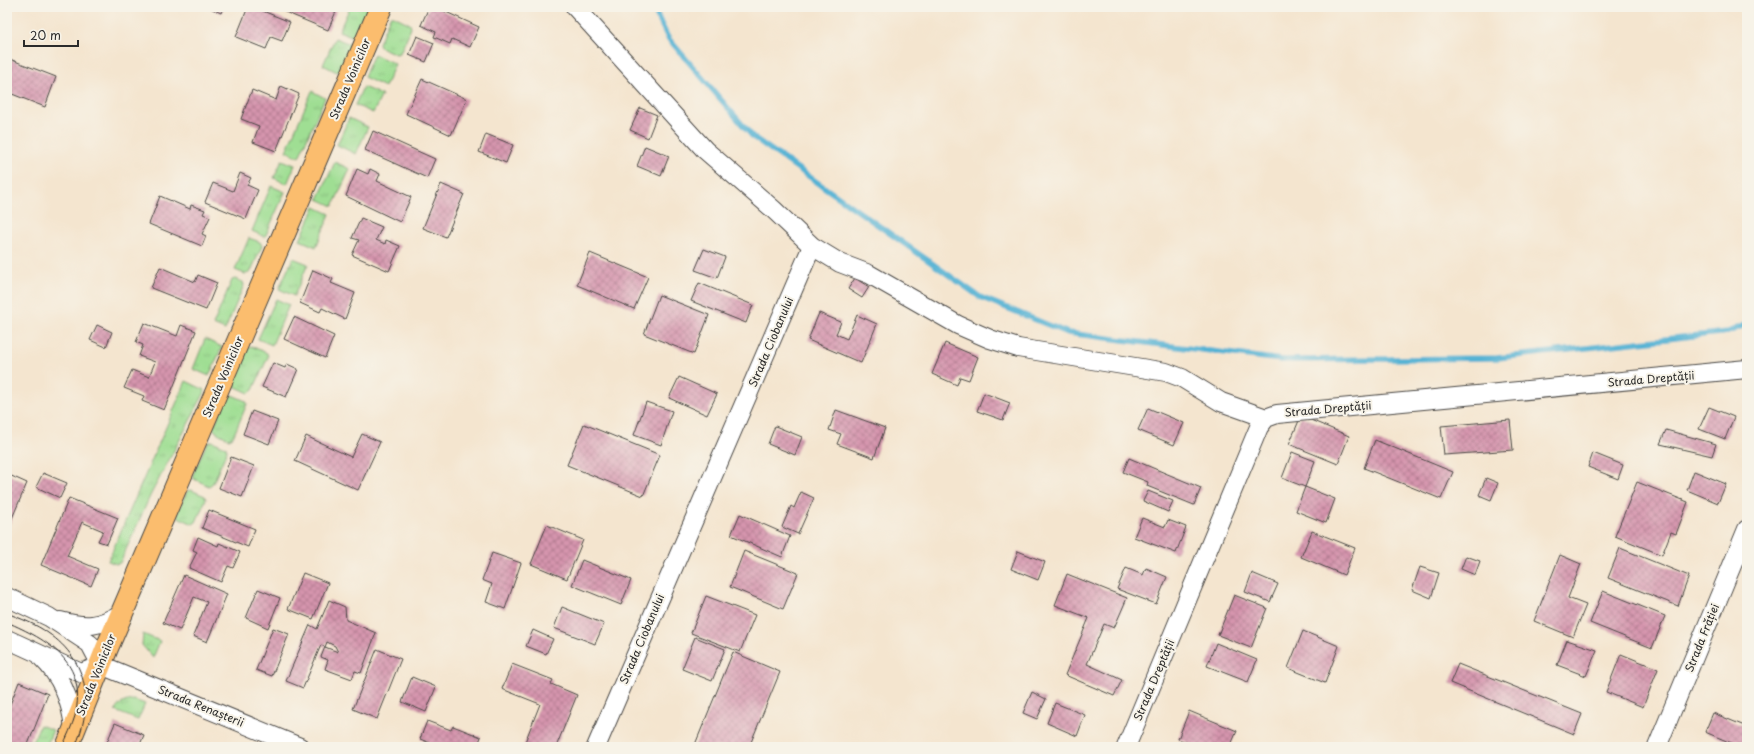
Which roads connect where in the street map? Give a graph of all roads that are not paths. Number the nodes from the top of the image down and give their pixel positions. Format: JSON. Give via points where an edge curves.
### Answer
{"nodes":[{"id":1,"x":381,"y":7,"type":"edge"},
{"id":2,"x":575,"y":7,"type":"edge"},
{"id":3,"x":812,"y":246,"type":"junction"},
{"id":4,"x":1747,"y":369,"type":"edge"},
{"id":5,"x":1266,"y":418,"type":"junction"},
{"id":6,"x":1747,"y":529,"type":"edge"},
{"id":7,"x":7,"y":597,"type":"edge"},
{"id":8,"x":122,"y":613,"type":"junction"},
{"id":9,"x":49,"y":617,"type":"junction"},
{"id":10,"x":7,"y":638,"type":"edge"},
{"id":11,"x":30,"y":649,"type":"junction"},
{"id":12,"x":101,"y":665,"type":"junction"},
{"id":13,"x":70,"y":738,"type":"edge"},
{"id":14,"x":300,"y":747,"type":"edge"},
{"id":15,"x":596,"y":747,"type":"edge"},
{"id":16,"x":1126,"y":747,"type":"edge"},
{"id":17,"x":1657,"y":747,"type":"edge"}],
"edges":[{"from":1,"to":8,"type":"main road","name":"Strada Voinicilor"},
{"from":2,"to":3,"type":"street","via":[[705,150]]},
{"from":3,"to":5,"type":"street","via":[[840,263],[868,274],[958,325],[990,339],[1018,348],[1166,372],[1182,378],[1221,402]]},
{"from":3,"to":15,"type":"street","name":"Strada Ciobanului"},
{"from":4,"to":5,"type":"street","name":"Strada Dreptății","via":[[1285,413]]},
{"from":5,"to":16,"type":"street","name":"Strada Dreptății","via":[[1259,427]]},
{"from":6,"to":17,"type":"street","name":"Strada Frăției"},
{"from":7,"to":9,"type":"street"},
{"from":8,"to":9,"type":"street","via":[[108,622],[94,626]]},
{"from":8,"to":12,"type":"main road","name":"Strada Voinicilor"},
{"from":9,"to":12,"type":"street","via":[[90,644]]},
{"from":10,"to":11,"type":"street"},
{"from":11,"to":12,"type":"street","via":[[81,673]]},
{"from":11,"to":13,"type":"street","via":[[50,666],[61,681],[68,698]]},
{"from":12,"to":13,"type":"main road","name":"Strada Voinicilor"},
{"from":12,"to":14,"type":"street","name":"Strada Renașterii"}]}
